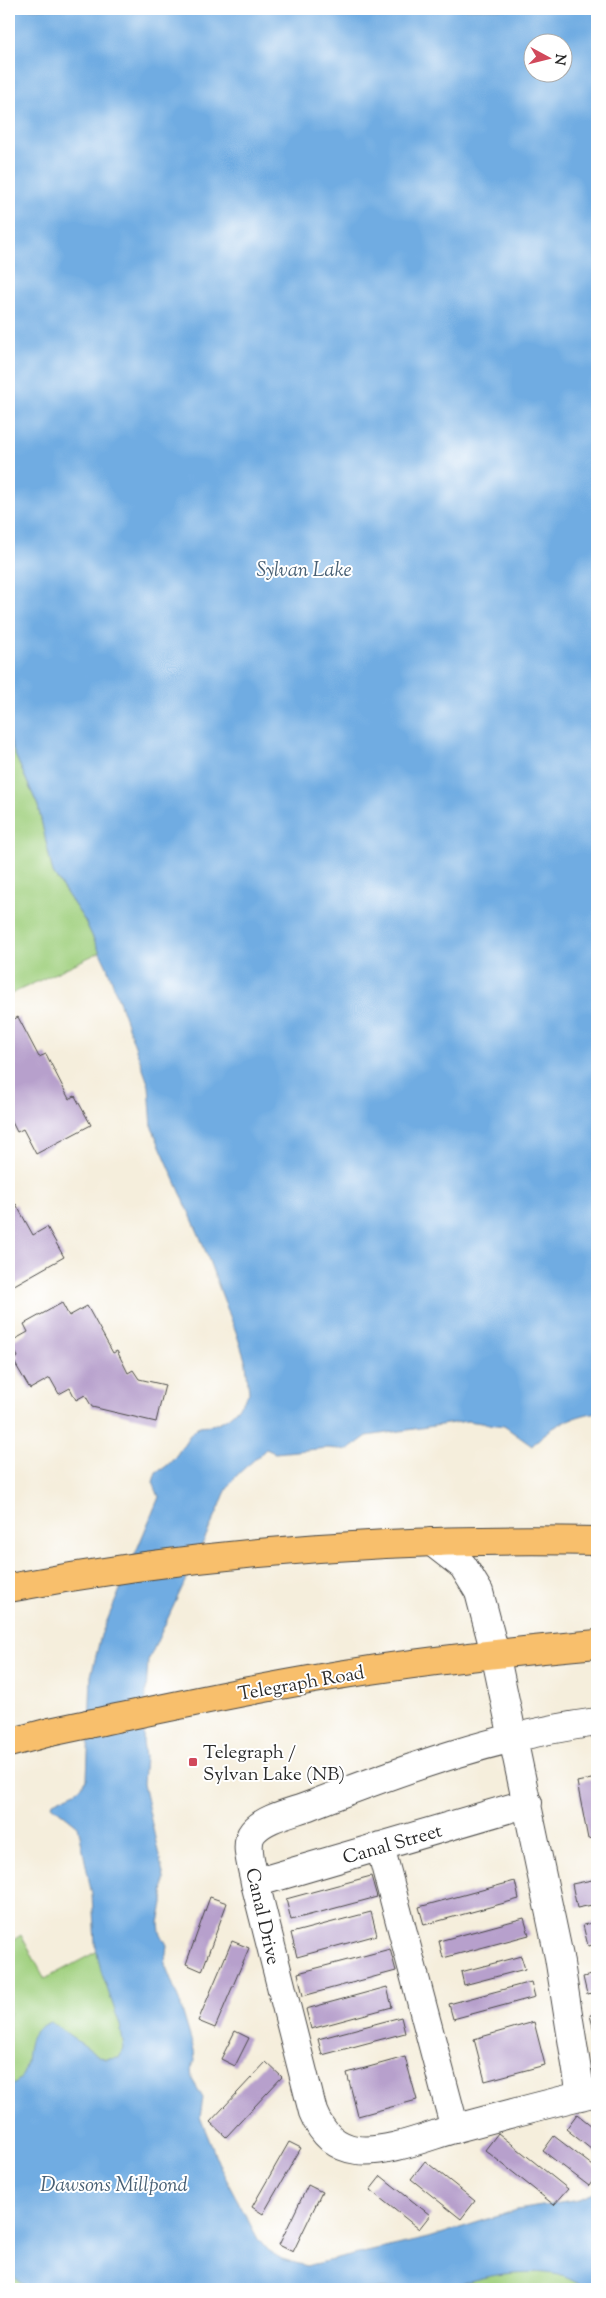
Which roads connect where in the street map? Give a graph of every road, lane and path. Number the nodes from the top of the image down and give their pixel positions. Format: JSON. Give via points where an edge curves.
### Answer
{"nodes":[{"id":1,"x":597,"y":1541,"type":"edge"},
{"id":2,"x":432,"y":1542,"type":"junction"},
{"id":3,"x":9,"y":1588,"type":"edge"},
{"id":4,"x":597,"y":1644,"type":"edge"},
{"id":5,"x":495,"y":1653,"type":"junction"},
{"id":6,"x":597,"y":1722,"type":"edge"},
{"id":7,"x":513,"y":1738,"type":"junction"},
{"id":8,"x":9,"y":1743,"type":"edge"},
{"id":9,"x":528,"y":1803,"type":"junction"},
{"id":10,"x":380,"y":1846,"type":"junction"},
{"id":11,"x":256,"y":1883,"type":"junction"},
{"id":12,"x":589,"y":2094,"type":"edge"},
{"id":13,"x":456,"y":2129,"type":"junction"}],
"edges":[{"from":1,"to":2,"type":"main road"},
{"from":2,"to":3,"type":"main road","via":[[202,1557]]},
{"from":2,"to":5,"type":"street","name":"Canal Drive","via":[[463,1566],[479,1592]]},
{"from":4,"to":5,"type":"main road","name":"Telegraph Road"},
{"from":5,"to":7,"type":"street","name":"Canal Drive"},
{"from":5,"to":8,"type":"main road","name":"Telegraph Road","via":[[294,1682]]},
{"from":6,"to":7,"type":"street","name":"Canal Drive"},
{"from":7,"to":9,"type":"street","name":"Canal Drive"},
{"from":7,"to":11,"type":"street","name":"Canal Drive","via":[[477,1746],[370,1782],[260,1826],[250,1836],[248,1846]]},
{"from":9,"to":10,"type":"street","name":"Canal Street"},
{"from":9,"to":12,"type":"street","name":"Canal Drive"},
{"from":10,"to":11,"type":"street","name":"Canal Street"},
{"from":10,"to":13,"type":"street"},
{"from":11,"to":13,"type":"street","name":"Canal Drive","via":[[313,2112],[323,2132],[342,2146],[357,2150],[400,2145]]},
{"from":12,"to":13,"type":"street","name":"Canal Drive"}]}
